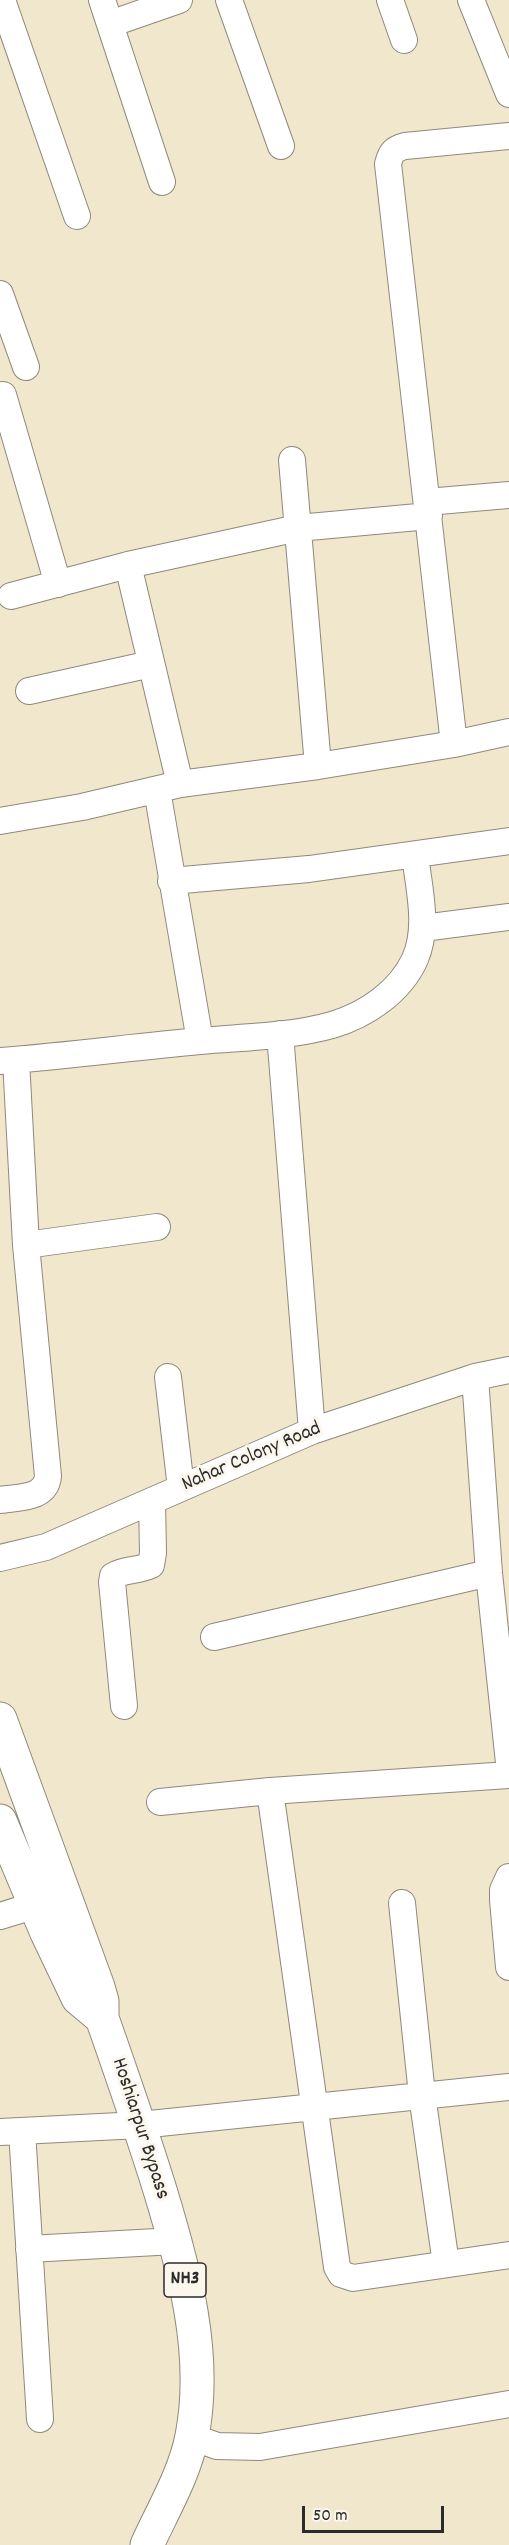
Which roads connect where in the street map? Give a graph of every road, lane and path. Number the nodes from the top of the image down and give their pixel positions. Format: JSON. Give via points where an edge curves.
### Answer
{"nodes":[{"id":1,"x":2,"y":0,"type":"edge"},
{"id":2,"x":179,"y":0,"type":"edge"},
{"id":3,"x":229,"y":0,"type":"edge"},
{"id":4,"x":390,"y":0,"type":"edge"},
{"id":5,"x":471,"y":0,"type":"edge"},
{"id":6,"x":106,"y":12,"type":"edge"},
{"id":7,"x":404,"y":40,"type":"dead end"},
{"id":8,"x":507,"y":84,"type":"edge"},
{"id":9,"x":509,"y":136,"type":"edge"},
{"id":10,"x":281,"y":146,"type":"dead end"},
{"id":11,"x":162,"y":182,"type":"dead end"},
{"id":12,"x":77,"y":216,"type":"dead end"},
{"id":13,"x":0,"y":294,"type":"edge"},
{"id":14,"x":26,"y":366,"type":"dead end"},
{"id":15,"x":3,"y":395,"type":"dead end"},
{"id":16,"x":292,"y":460,"type":"dead end"},
{"id":17,"x":509,"y":495,"type":"edge"},
{"id":18,"x":428,"y":509,"type":"junction"},
{"id":19,"x":298,"y":528,"type":"junction"},
{"id":20,"x":128,"y":565,"type":"junction"},
{"id":21,"x":58,"y":584,"type":"junction"},
{"id":22,"x":11,"y":596,"type":"dead end"},
{"id":23,"x":152,"y":664,"type":"junction"},
{"id":24,"x":29,"y":691,"type":"dead end"},
{"id":25,"x":509,"y":732,"type":"edge"},
{"id":26,"x":454,"y":744,"type":"junction"},
{"id":27,"x":318,"y":766,"type":"junction"},
{"id":28,"x":169,"y":787,"type":"junction"},
{"id":29,"x":0,"y":821,"type":"edge"},
{"id":30,"x":509,"y":841,"type":"edge"},
{"id":31,"x":416,"y":855,"type":"junction"},
{"id":32,"x":171,"y":881,"type":"junction"},
{"id":33,"x":509,"y":917,"type":"edge"},
{"id":34,"x":423,"y":928,"type":"junction"},
{"id":35,"x":280,"y":1034,"type":"junction"},
{"id":36,"x":200,"y":1041,"type":"junction"},
{"id":37,"x":8,"y":1060,"type":"edge"},
{"id":38,"x":158,"y":1227,"type":"dead end"},
{"id":39,"x":26,"y":1245,"type":"junction"},
{"id":40,"x":509,"y":1370,"type":"edge"},
{"id":41,"x":168,"y":1377,"type":"dead end"},
{"id":42,"x":475,"y":1377,"type":"junction"},
{"id":43,"x":312,"y":1431,"type":"junction"},
{"id":44,"x":181,"y":1488,"type":"junction"},
{"id":45,"x":0,"y":1500,"type":"edge"},
{"id":46,"x":152,"y":1501,"type":"junction"},
{"id":47,"x":0,"y":1558,"type":"edge"},
{"id":48,"x":489,"y":1573,"type":"junction"},
{"id":49,"x":214,"y":1637,"type":"dead end"},
{"id":50,"x":124,"y":1706,"type":"dead end"},
{"id":51,"x":0,"y":1719,"type":"edge"},
{"id":52,"x":509,"y":1763,"type":"edge"},
{"id":53,"x":509,"y":1775,"type":"edge"},
{"id":54,"x":270,"y":1791,"type":"junction"},
{"id":55,"x":160,"y":1802,"type":"dead end"},
{"id":56,"x":0,"y":1821,"type":"edge"},
{"id":57,"x":509,"y":1877,"type":"edge"},
{"id":58,"x":402,"y":1903,"type":"dead end"},
{"id":59,"x":36,"y":1905,"type":"junction"},
{"id":60,"x":0,"y":1916,"type":"edge"},
{"id":61,"x":509,"y":1966,"type":"edge"},
{"id":62,"x":102,"y":2018,"type":"junction"},
{"id":63,"x":509,"y":2087,"type":"edge"},
{"id":64,"x":422,"y":2095,"type":"junction"},
{"id":65,"x":314,"y":2106,"type":"junction"},
{"id":66,"x":140,"y":2125,"type":"junction"},
{"id":67,"x":11,"y":2131,"type":"edge"},
{"id":68,"x":175,"y":2241,"type":"junction"},
{"id":69,"x":29,"y":2250,"type":"junction"},
{"id":70,"x":509,"y":2254,"type":"edge"},
{"id":71,"x":446,"y":2264,"type":"junction"},
{"id":72,"x":509,"y":2404,"type":"edge"},
{"id":73,"x":40,"y":2419,"type":"dead end"},
{"id":74,"x":192,"y":2437,"type":"junction"},
{"id":75,"x":147,"y":2545,"type":"edge"}],
"edges":[{"from":1,"to":12,"type":"street"},
{"from":2,"to":6,"type":"street"},
{"from":3,"to":10,"type":"street"},
{"from":4,"to":7,"type":"street"},
{"from":5,"to":8,"type":"street"},
{"from":6,"to":11,"type":"street"},
{"from":9,"to":18,"type":"street","via":[[405,146],[395,149],[388,164]]},
{"from":13,"to":14,"type":"street"},
{"from":15,"to":21,"type":"street"},
{"from":16,"to":19,"type":"street"},
{"from":17,"to":18,"type":"street"},
{"from":18,"to":19,"type":"street"},
{"from":18,"to":26,"type":"street"},
{"from":19,"to":20,"type":"street"},
{"from":19,"to":27,"type":"street"},
{"from":20,"to":21,"type":"street"},
{"from":20,"to":23,"type":"street"},
{"from":21,"to":22,"type":"street"},
{"from":23,"to":24,"type":"street"},
{"from":23,"to":28,"type":"street"},
{"from":25,"to":26,"type":"street"},
{"from":26,"to":27,"type":"street"},
{"from":27,"to":28,"type":"street"},
{"from":28,"to":29,"type":"street"},
{"from":28,"to":32,"type":"street"},
{"from":30,"to":31,"type":"street"},
{"from":31,"to":32,"type":"street"},
{"from":31,"to":34,"type":"street"},
{"from":32,"to":36,"type":"street"},
{"from":33,"to":34,"type":"street"},
{"from":34,"to":35,"type":"street","via":[[414,961],[399,984],[379,1002],[331,1025]]},
{"from":35,"to":36,"type":"street"},
{"from":35,"to":43,"type":"street"},
{"from":36,"to":37,"type":"street"},
{"from":37,"to":39,"type":"street"},
{"from":38,"to":39,"type":"street"},
{"from":39,"to":45,"type":"street","via":[[47,1486],[42,1491]]},
{"from":40,"to":42,"type":"street","name":"Nahar Colony Road"},
{"from":41,"to":44,"type":"street"},
{"from":42,"to":43,"type":"street","name":"Nahar Colony Road"},
{"from":42,"to":48,"type":"street"},
{"from":43,"to":44,"type":"street","name":"Nahar Colony Road"},
{"from":44,"to":46,"type":"street","name":"Nahar Colony Road"},
{"from":46,"to":47,"type":"street","name":"Nahar Colony Road","via":[[46,1547]]},
{"from":46,"to":50,"type":"street","via":[[151,1565],[120,1572],[112,1582]]},
{"from":48,"to":49,"type":"street"},
{"from":48,"to":52,"type":"street"},
{"from":51,"to":62,"type":"highway","name":"Hoshiarpur Bypass","number":"NH3","via":[[98,1987]]},
{"from":53,"to":54,"type":"street"},
{"from":54,"to":55,"type":"street"},
{"from":54,"to":65,"type":"street"},
{"from":56,"to":59,"type":"highway"},
{"from":57,"to":61,"type":"street","via":[[502,1900]]},
{"from":58,"to":64,"type":"street"},
{"from":59,"to":60,"type":"street"},
{"from":59,"to":62,"type":"highway","via":[[78,1998]]},
{"from":62,"to":66,"type":"highway","name":"Hoshiarpur Bypass","number":"NH3"},
{"from":63,"to":64,"type":"street"},
{"from":64,"to":65,"type":"street"},
{"from":64,"to":71,"type":"street"},
{"from":65,"to":66,"type":"street"},
{"from":65,"to":71,"type":"street","via":[[341,2274],[353,2278]]},
{"from":66,"to":67,"type":"street"},
{"from":66,"to":68,"type":"highway","name":"Hoshiarpur Bypass","number":"NH3"},
{"from":67,"to":69,"type":"street"},
{"from":68,"to":69,"type":"street"},
{"from":68,"to":74,"type":"highway","name":"Hoshiarpur Bypass","number":"NH3","via":[[192,2318],[199,2382]]},
{"from":69,"to":73,"type":"street"},
{"from":70,"to":71,"type":"street"},
{"from":72,"to":74,"type":"street","via":[[260,2447],[217,2446]]},
{"from":74,"to":75,"type":"highway","name":"Hoshiarpur Bypass","number":"NH3","via":[[180,2474]]}]}
